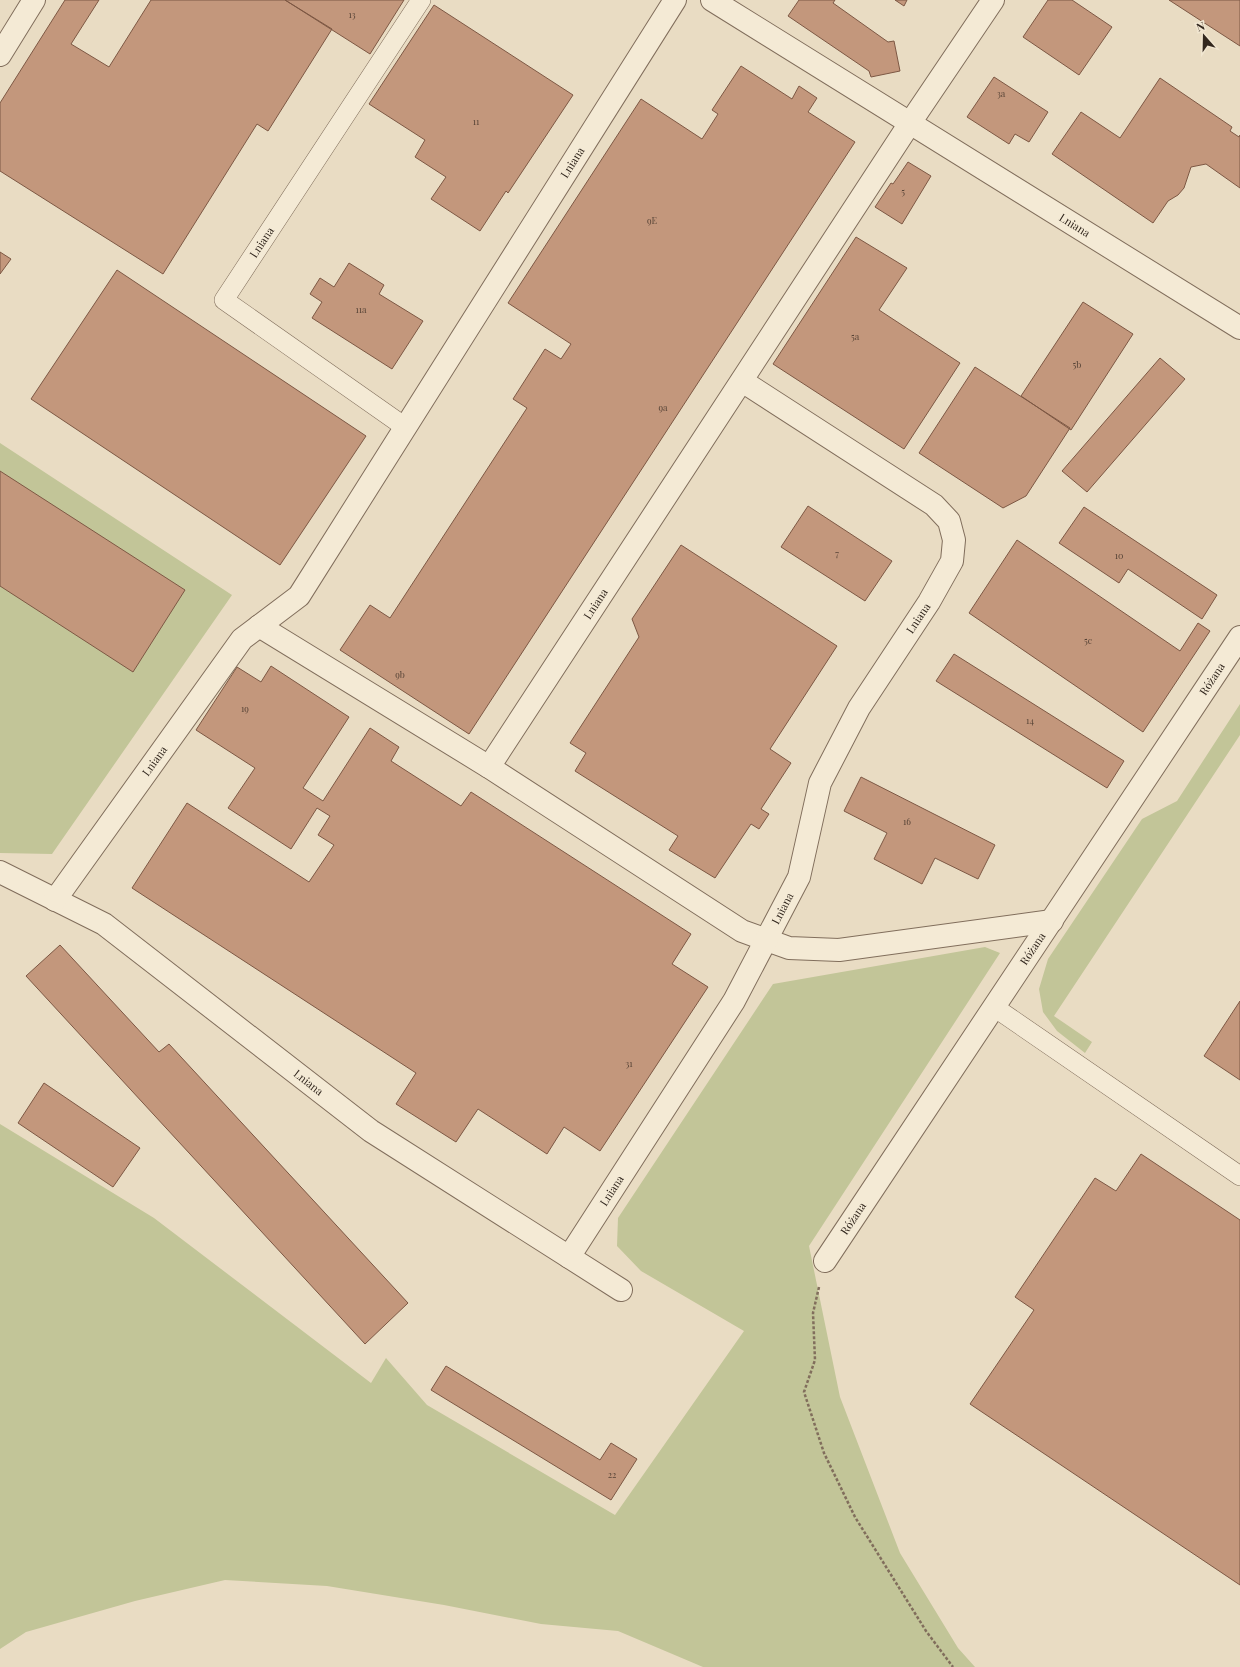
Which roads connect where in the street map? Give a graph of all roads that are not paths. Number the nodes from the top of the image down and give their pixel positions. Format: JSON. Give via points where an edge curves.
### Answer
{"nodes":[{"id":1,"x":34,"y":0,"type":"edge"},
{"id":2,"x":421,"y":0,"type":"edge"},
{"id":3,"x":675,"y":0,"type":"edge"},
{"id":4,"x":712,"y":0,"type":"edge"},
{"id":5,"x":993,"y":0,"type":"edge"},
{"id":6,"x":0,"y":55,"type":"edge"},
{"id":7,"x":910,"y":123,"type":"junction"},
{"id":8,"x":1240,"y":328,"type":"edge"},
{"id":9,"x":742,"y":381,"type":"junction"},
{"id":10,"x":405,"y":427,"type":"junction"},
{"id":11,"x":259,"y":626,"type":"junction"},
{"id":12,"x":1240,"y":637,"type":"edge"},
{"id":13,"x":489,"y":767,"type":"junction"},
{"id":14,"x":0,"y":872,"type":"edge"},
{"id":15,"x":55,"y":900,"type":"junction"},
{"id":16,"x":1052,"y":921,"type":"junction"},
{"id":17,"x":766,"y":939,"type":"junction"},
{"id":18,"x":994,"y":1007,"type":"junction"},
{"id":19,"x":1240,"y":1176,"type":"edge"},
{"id":20,"x":568,"y":1257,"type":"junction"},
{"id":21,"x":825,"y":1261,"type":"road end"},
{"id":22,"x":621,"y":1290,"type":"dead end"}],
"edges":[{"from":1,"to":6,"type":"street"},
{"from":2,"to":10,"type":"lane","name":"Lniana","via":[[224,300]]},
{"from":3,"to":10,"type":"street","name":"Lniana"},
{"from":4,"to":7,"type":"street","name":"Lniana"},
{"from":5,"to":7,"type":"street","name":"Lniana"},
{"from":7,"to":8,"type":"street","name":"Lniana"},
{"from":7,"to":9,"type":"street","name":"Lniana"},
{"from":9,"to":13,"type":"street","name":"Lniana"},
{"from":9,"to":17,"type":"street","name":"Lniana","via":[[934,505],[949,521],[954,540],[952,561],[933,595],[859,708],[820,783],[799,877]]},
{"from":10,"to":11,"type":"street","name":"Lniana","via":[[299,596]]},
{"from":11,"to":13,"type":"street"},
{"from":11,"to":15,"type":"street","name":"Lniana","via":[[242,639]]},
{"from":12,"to":16,"type":"street","name":"Różana"},
{"from":13,"to":17,"type":"street","via":[[742,931]]},
{"from":14,"to":15,"type":"street","name":"Lniana"},
{"from":15,"to":20,"type":"street","name":"Lniana","via":[[104,924],[371,1131]]},
{"from":16,"to":17,"type":"street","via":[[839,950],[789,948]]},
{"from":16,"to":18,"type":"street","name":"Różana"},
{"from":17,"to":20,"type":"street","name":"Lniana","via":[[734,1001]]},
{"from":18,"to":19,"type":"lane"},
{"from":18,"to":21,"type":"street","name":"Różana"},
{"from":20,"to":22,"type":"street","name":"Lniana"}]}
